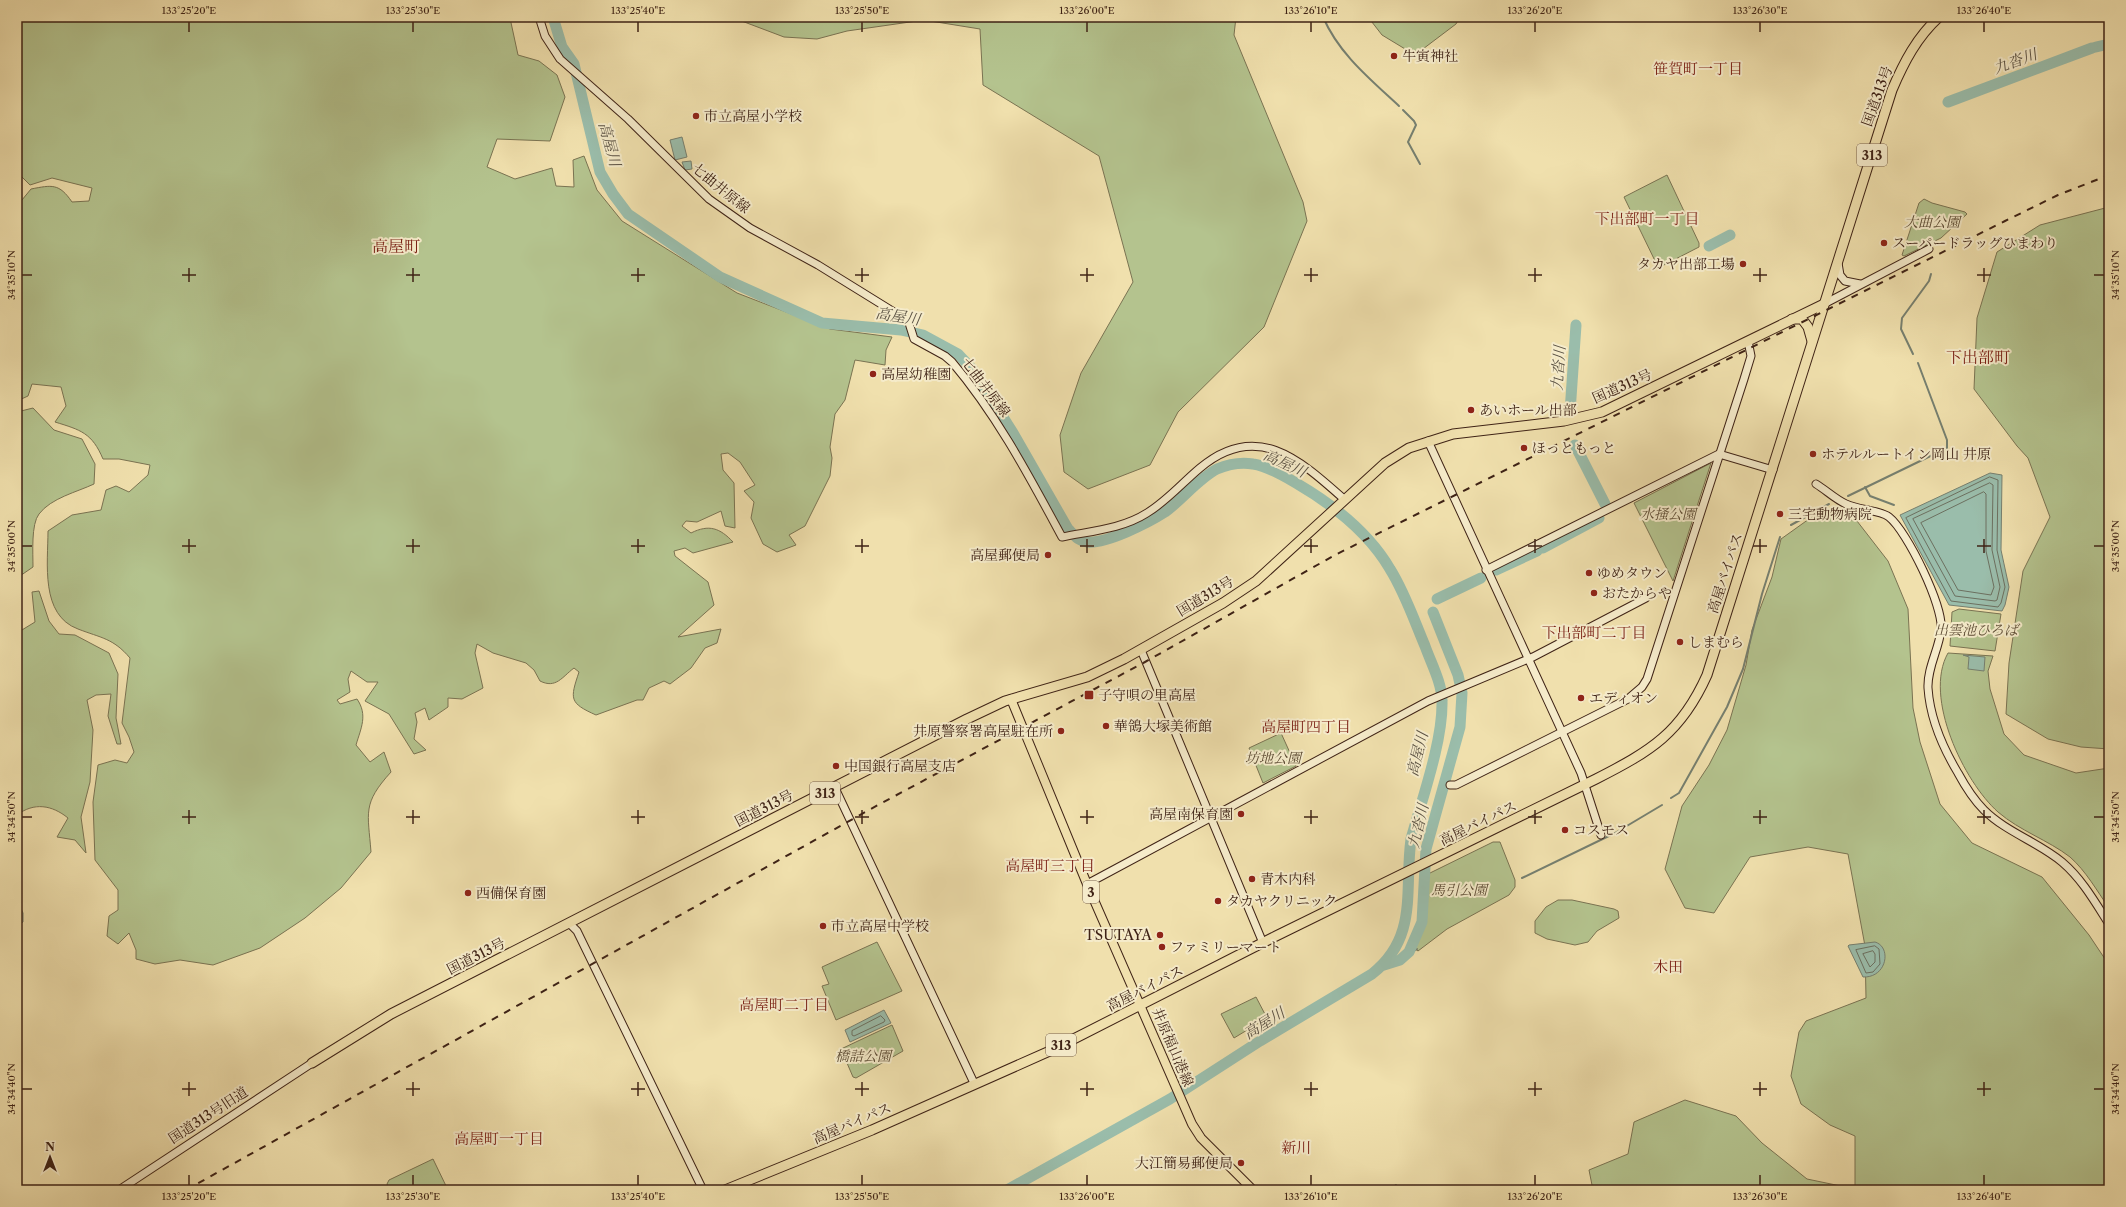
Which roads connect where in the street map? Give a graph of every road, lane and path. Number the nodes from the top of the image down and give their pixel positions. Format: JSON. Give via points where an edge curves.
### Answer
{"nodes":[{"id":1,"x":539,"y":17,"type":"edge"},
{"id":2,"x":1939,"y":17,"type":"edge"},
{"id":3,"x":1929,"y":249,"type":"dead end"},
{"id":4,"x":1838,"y":261,"type":"junction"},
{"id":5,"x":1862,"y":284,"type":"junction"},
{"id":6,"x":1824,"y":304,"type":"junction"},
{"id":7,"x":1789,"y":320,"type":"junction"},
{"id":8,"x":1748,"y":341,"type":"junction"},
{"id":9,"x":1812,"y":341,"type":"junction"},
{"id":10,"x":1428,"y":441,"type":"junction"},
{"id":11,"x":1719,"y":454,"type":"junction"},
{"id":12,"x":1773,"y":470,"type":"junction"},
{"id":13,"x":1816,"y":484,"type":"dead end"},
{"id":14,"x":1343,"y":501,"type":"junction"},
{"id":15,"x":1486,"y":570,"type":"junction"},
{"id":16,"x":1646,"y":598,"type":"dead end"},
{"id":17,"x":1141,"y":650,"type":"junction"},
{"id":18,"x":1528,"y":659,"type":"junction"},
{"id":19,"x":1011,"y":699,"type":"junction"},
{"id":20,"x":1562,"y":732,"type":"junction"},
{"id":21,"x":1585,"y":784,"type":"junction"},
{"id":22,"x":1450,"y":785,"type":"dead end"},
{"id":23,"x":835,"y":788,"type":"junction"},
{"id":24,"x":1210,"y":819,"type":"junction"},
{"id":25,"x":1601,"y":834,"type":"dead end"},
{"id":26,"x":1087,"y":884,"type":"junction"},
{"id":27,"x":569,"y":923,"type":"junction"},
{"id":28,"x":2109,"y":924,"type":"edge"},
{"id":29,"x":1263,"y":943,"type":"junction"},
{"id":30,"x":1141,"y":1006,"type":"junction"},
{"id":31,"x":312,"y":1063,"type":"joint"},
{"id":32,"x":974,"y":1084,"type":"junction"},
{"id":33,"x":119,"y":1190,"type":"edge"},
{"id":34,"x":703,"y":1190,"type":"edge"},
{"id":35,"x":725,"y":1190,"type":"edge"},
{"id":36,"x":1253,"y":1190,"type":"edge"}],
"edges":[{"from":1,"to":14,"type":"street","name":"七曲井原線","via":[[553,50],[720,207],[750,228],[902,317],[918,343],[945,356],[973,387],[1022,463],[1062,537],[1116,526],[1146,514],[1161,505],[1211,459],[1230,449],[1243,446],[1267,447],[1287,454],[1305,465]]},
{"from":2,"to":4,"type":"highway","name":"国道313号","number":"313","via":[[1909,54],[1897,78]]},
{"from":3,"to":5,"type":"street"},
{"from":4,"to":5,"type":"street","via":[[1840,275],[1845,281]]},
{"from":4,"to":6,"type":"highway","name":"国道313号","number":"313"},
{"from":5,"to":6,"type":"street"},
{"from":6,"to":7,"type":"highway","name":"国道313号","number":"313"},
{"from":6,"to":9,"type":"highway","name":"高屋バイパス","number":"313"},
{"from":7,"to":8,"type":"highway","name":"国道313号","number":"313"},
{"from":7,"to":9,"type":"highway","via":[[1802,319],[1808,327]]},
{"from":8,"to":10,"type":"highway","name":"国道313号","number":"313","via":[[1602,412],[1564,421],[1461,433]]},
{"from":8,"to":11,"type":"street","via":[[1750,356]]},
{"from":9,"to":12,"type":"highway","name":"高屋バイパス","number":"313"},
{"from":10,"to":14,"type":"highway","name":"国道313号","number":"313","via":[[1395,455]]},
{"from":10,"to":15,"type":"street"},
{"from":11,"to":12,"type":"street"},
{"from":11,"to":15,"type":"street"},
{"from":11,"to":20,"type":"street","via":[[1647,679],[1628,699]]},
{"from":12,"to":21,"type":"highway","name":"高屋バイパス","number":"313","via":[[1707,674],[1692,704],[1671,732],[1652,748]]},
{"from":13,"to":28,"type":"street","via":[[1845,504],[1888,516],[1901,532],[1928,582],[1942,618],[1928,688],[1934,719],[1947,754],[1984,810],[2054,856],[2071,871]]},
{"from":14,"to":17,"type":"highway","name":"国道313号","number":"313","via":[[1256,581]]},
{"from":15,"to":18,"type":"street"},
{"from":16,"to":18,"type":"street"},
{"from":17,"to":19,"type":"highway","name":"国道313号","number":"313","via":[[1087,677]]},
{"from":17,"to":24,"type":"street"},
{"from":18,"to":20,"type":"street"},
{"from":18,"to":24,"type":"street","via":[[1413,708]]},
{"from":19,"to":23,"type":"highway","name":"国道313号","number":"313","via":[[921,742]]},
{"from":19,"to":26,"type":"main road","name":"井原福山港線","number":"3"},
{"from":20,"to":21,"type":"street"},
{"from":20,"to":22,"type":"street","via":[[1456,785]]},
{"from":21,"to":25,"type":"street"},
{"from":21,"to":29,"type":"highway","name":"高屋バイパス","number":"313"},
{"from":23,"to":27,"type":"highway","name":"国道313号","number":"313"},
{"from":23,"to":32,"type":"street"},
{"from":24,"to":26,"type":"street"},
{"from":24,"to":29,"type":"street"},
{"from":26,"to":30,"type":"main road","name":"井原福山港線","number":"3"},
{"from":27,"to":31,"type":"highway","name":"国道313号","number":"313","via":[[391,1014]]},
{"from":27,"to":34,"type":"street","via":[[577,932]]},
{"from":29,"to":30,"type":"highway","name":"高屋バイパス","number":"313"},
{"from":30,"to":32,"type":"highway","name":"高屋バイパス","number":"313","via":[[1052,1050]]},
{"from":30,"to":36,"type":"main road","name":"井原福山港線","number":"3","via":[[1181,1100],[1201,1138]]},
{"from":31,"to":33,"type":"street","name":"国道313号旧道"},
{"from":32,"to":35,"type":"highway","name":"高屋バイパス","number":"313","via":[[865,1133]]}]}
